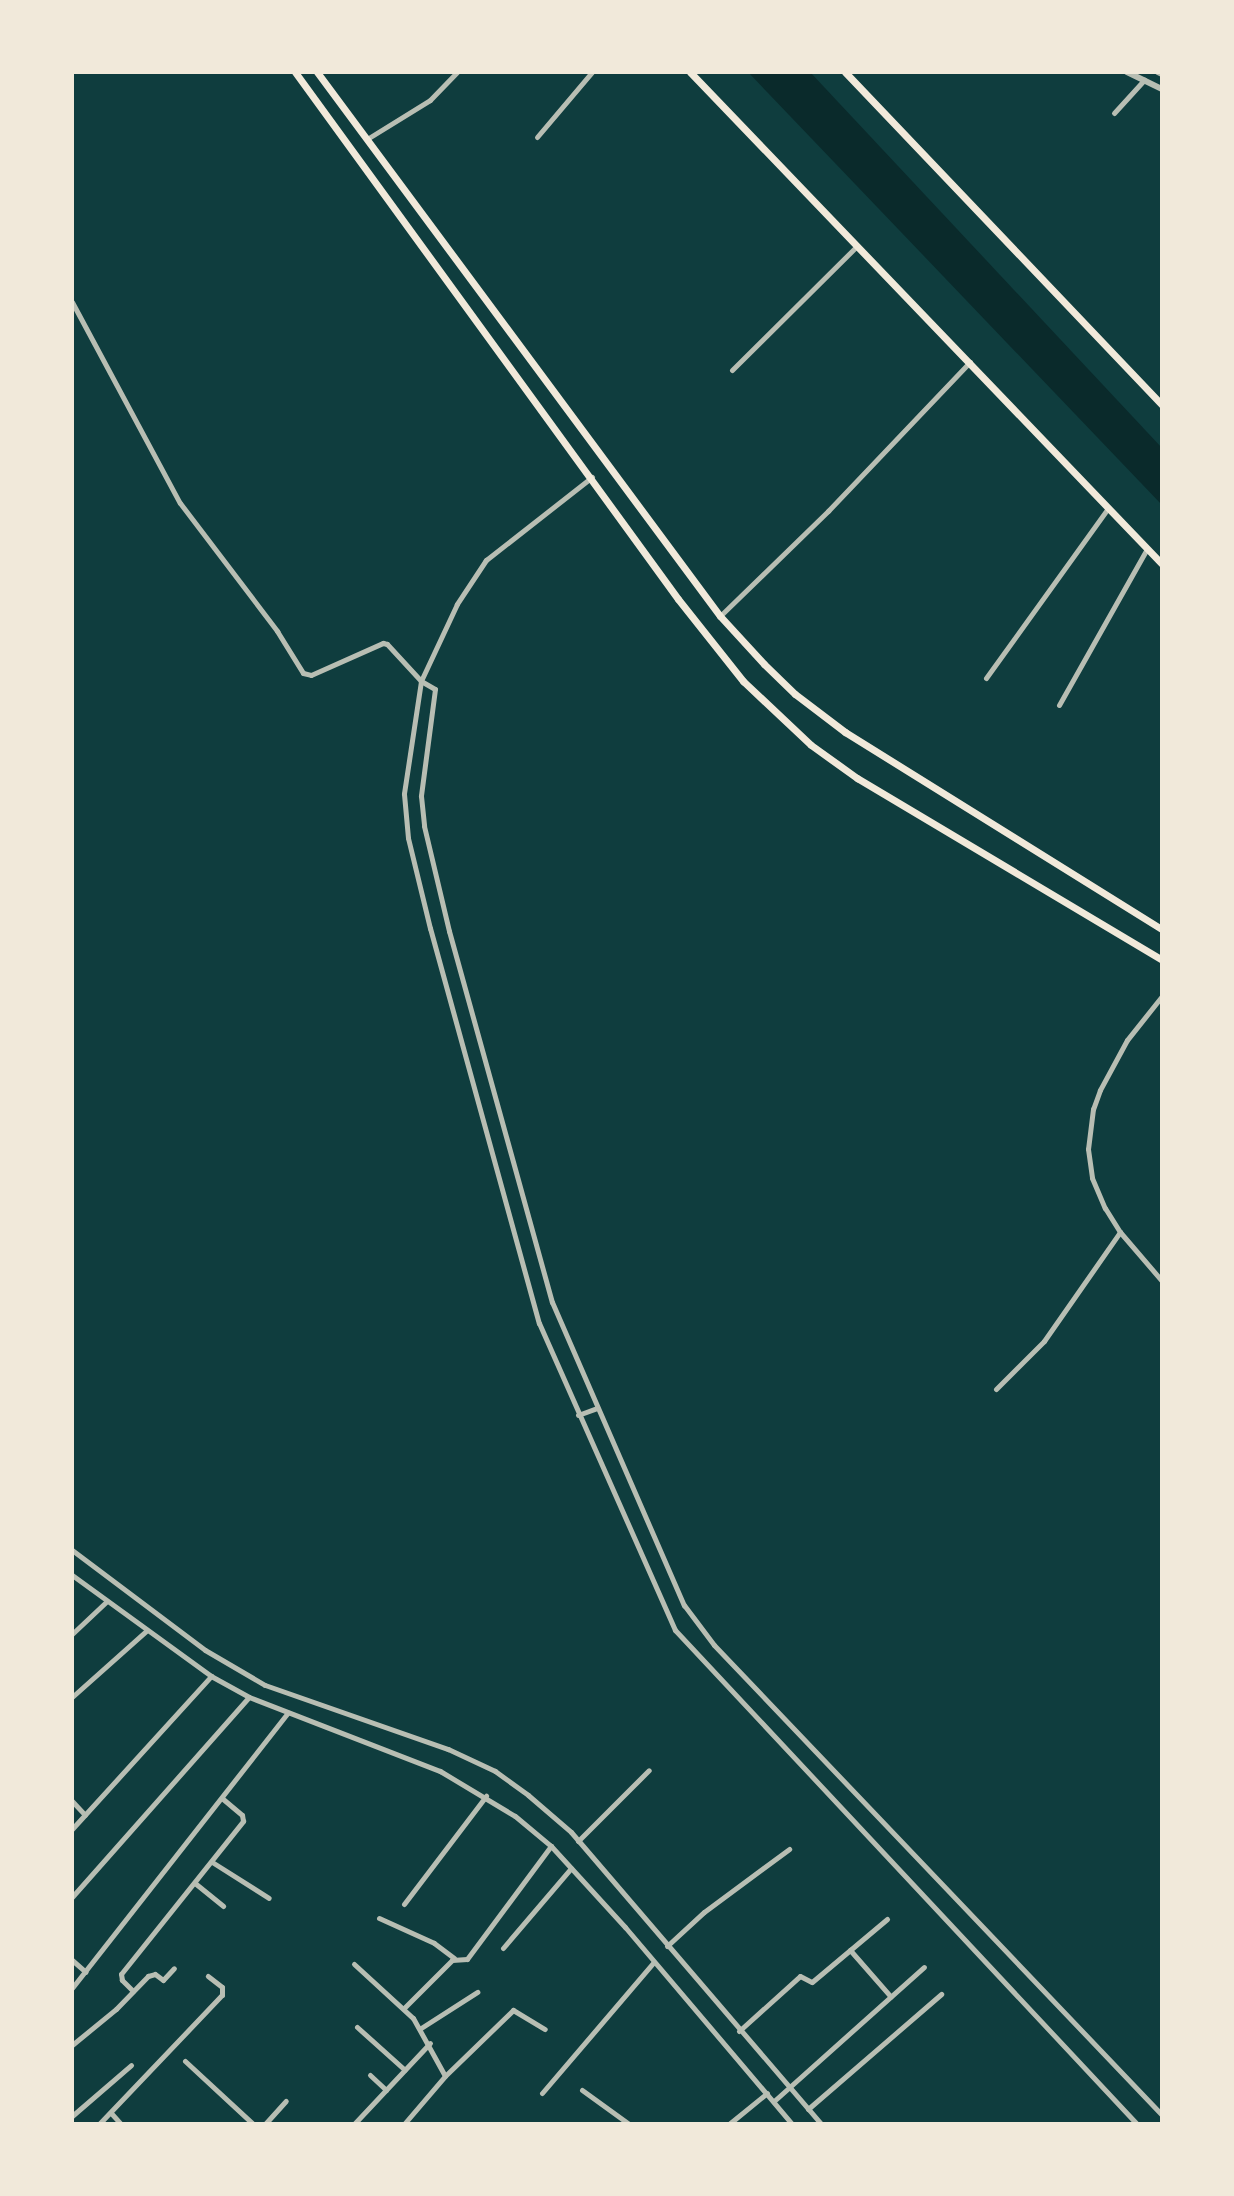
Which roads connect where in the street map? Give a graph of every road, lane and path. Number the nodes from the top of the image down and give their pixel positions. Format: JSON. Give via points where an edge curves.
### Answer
{"nodes":[{"id":1,"x":295,"y":72,"type":"edge"},
{"id":2,"x":317,"y":72,"type":"edge"},
{"id":3,"x":457,"y":72,"type":"edge"},
{"id":4,"x":592,"y":72,"type":"edge"},
{"id":5,"x":690,"y":72,"type":"edge"},
{"id":6,"x":845,"y":72,"type":"edge"},
{"id":7,"x":1131,"y":73,"type":"edge"},
{"id":8,"x":1144,"y":80,"type":"junction"},
{"id":9,"x":1162,"y":89,"type":"edge"},
{"id":10,"x":1114,"y":113,"type":"dead end"},
{"id":11,"x":537,"y":137,"type":"dead end"},
{"id":12,"x":367,"y":139,"type":"junction"},
{"id":13,"x":857,"y":246,"type":"junction"},
{"id":14,"x":72,"y":302,"type":"edge"},
{"id":15,"x":971,"y":361,"type":"junction"},
{"id":16,"x":732,"y":370,"type":"dead end"},
{"id":17,"x":1162,"y":405,"type":"edge"},
{"id":18,"x":592,"y":477,"type":"junction"},
{"id":19,"x":1109,"y":507,"type":"junction"},
{"id":20,"x":1147,"y":549,"type":"junction"},
{"id":21,"x":1162,"y":564,"type":"edge"},
{"id":22,"x":720,"y":616,"type":"junction"},
{"id":23,"x":986,"y":678,"type":"dead end"},
{"id":24,"x":421,"y":681,"type":"junction"},
{"id":25,"x":1059,"y":705,"type":"dead end"},
{"id":26,"x":1162,"y":929,"type":"edge"},
{"id":27,"x":1162,"y":960,"type":"edge"},
{"id":28,"x":1162,"y":996,"type":"edge"},
{"id":29,"x":1120,"y":1232,"type":"junction"},
{"id":30,"x":1162,"y":1281,"type":"edge"},
{"id":31,"x":996,"y":1389,"type":"dead end"},
{"id":32,"x":597,"y":1408,"type":"junction"},
{"id":33,"x":578,"y":1415,"type":"junction"},
{"id":34,"x":72,"y":1550,"type":"edge"},
{"id":35,"x":72,"y":1575,"type":"edge"},
{"id":36,"x":106,"y":1602,"type":"junction"},
{"id":37,"x":146,"y":1631,"type":"junction"},
{"id":38,"x":72,"y":1634,"type":"edge"},
{"id":39,"x":211,"y":1676,"type":"junction"},
{"id":40,"x":72,"y":1697,"type":"edge"},
{"id":41,"x":249,"y":1697,"type":"junction"},
{"id":42,"x":288,"y":1713,"type":"junction"},
{"id":43,"x":649,"y":1770,"type":"dead end"},
{"id":44,"x":486,"y":1796,"type":"junction"},
{"id":45,"x":222,"y":1798,"type":"junction"},
{"id":46,"x":72,"y":1801,"type":"edge"},
{"id":47,"x":85,"y":1815,"type":"junction"},
{"id":48,"x":72,"y":1829,"type":"edge"},
{"id":49,"x":578,"y":1841,"type":"junction"},
{"id":50,"x":551,"y":1846,"type":"junction"},
{"id":51,"x":789,"y":1849,"type":"dead end"},
{"id":52,"x":212,"y":1862,"type":"junction"},
{"id":53,"x":571,"y":1868,"type":"junction"},
{"id":54,"x":196,"y":1884,"type":"junction"},
{"id":55,"x":72,"y":1897,"type":"edge"},
{"id":56,"x":269,"y":1898,"type":"dead end"},
{"id":57,"x":404,"y":1904,"type":"dead end"},
{"id":58,"x":223,"y":1906,"type":"dead end"},
{"id":59,"x":379,"y":1918,"type":"dead end"},
{"id":60,"x":887,"y":1919,"type":"dead end"},
{"id":61,"x":667,"y":1946,"type":"junction"},
{"id":62,"x":503,"y":1948,"type":"dead end"},
{"id":63,"x":850,"y":1950,"type":"junction"},
{"id":64,"x":454,"y":1958,"type":"junction"},
{"id":65,"x":72,"y":1960,"type":"edge"},
{"id":66,"x":654,"y":1962,"type":"junction"},
{"id":67,"x":354,"y":1964,"type":"dead end"},
{"id":68,"x":924,"y":1967,"type":"dead end"},
{"id":69,"x":174,"y":1968,"type":"dead end"},
{"id":70,"x":86,"y":1972,"type":"junction"},
{"id":71,"x":208,"y":1976,"type":"dead end"},
{"id":72,"x":72,"y":1988,"type":"edge"},
{"id":73,"x":133,"y":1991,"type":"junction"},
{"id":74,"x":477,"y":1992,"type":"dead end"},
{"id":75,"x":941,"y":1994,"type":"dead end"},
{"id":76,"x":891,"y":1997,"type":"junction"},
{"id":77,"x":404,"y":2008,"type":"junction"},
{"id":78,"x":357,"y":2027,"type":"dead end"},
{"id":79,"x":421,"y":2028,"type":"junction"},
{"id":80,"x":545,"y":2029,"type":"dead end"},
{"id":81,"x":739,"y":2031,"type":"junction"},
{"id":82,"x":430,"y":2043,"type":"junction"},
{"id":83,"x":72,"y":2045,"type":"edge"},
{"id":84,"x":185,"y":2061,"type":"dead end"},
{"id":85,"x":131,"y":2065,"type":"dead end"},
{"id":86,"x":405,"y":2070,"type":"junction"},
{"id":87,"x":370,"y":2075,"type":"dead end"},
{"id":88,"x":445,"y":2076,"type":"junction"},
{"id":89,"x":790,"y":2088,"type":"junction"},
{"id":90,"x":386,"y":2090,"type":"junction"},
{"id":91,"x":582,"y":2090,"type":"dead end"},
{"id":92,"x":542,"y":2093,"type":"dead end"},
{"id":93,"x":767,"y":2093,"type":"junction"},
{"id":94,"x":286,"y":2101,"type":"dead end"},
{"id":95,"x":774,"y":2101,"type":"junction"},
{"id":96,"x":808,"y":2109,"type":"junction"},
{"id":97,"x":111,"y":2113,"type":"junction"},
{"id":98,"x":1162,"y":2115,"type":"edge"},
{"id":99,"x":72,"y":2116,"type":"edge"},
{"id":100,"x":99,"y":2124,"type":"edge"},
{"id":101,"x":121,"y":2124,"type":"edge"},
{"id":102,"x":253,"y":2124,"type":"edge"},
{"id":103,"x":265,"y":2124,"type":"edge"},
{"id":104,"x":354,"y":2124,"type":"edge"},
{"id":105,"x":404,"y":2124,"type":"edge"},
{"id":106,"x":629,"y":2124,"type":"edge"},
{"id":107,"x":729,"y":2124,"type":"edge"},
{"id":108,"x":792,"y":2124,"type":"edge"},
{"id":109,"x":821,"y":2124,"type":"edge"},
{"id":110,"x":1137,"y":2124,"type":"edge"}],
"edges":[{"from":1,"to":18,"type":"main road"},
{"from":2,"to":12,"type":"main road"},
{"from":3,"to":12,"type":"street","via":[[430,100]]},
{"from":4,"to":11,"type":"street"},
{"from":5,"to":13,"type":"main road"},
{"from":6,"to":17,"type":"main road"},
{"from":7,"to":8,"type":"street"},
{"from":8,"to":9,"type":"street"},
{"from":8,"to":10,"type":"street"},
{"from":12,"to":22,"type":"main road"},
{"from":13,"to":15,"type":"main road"},
{"from":13,"to":16,"type":"street"},
{"from":14,"to":24,"type":"street","via":[[180,503],[303,673],[311,675],[383,643]]},
{"from":15,"to":19,"type":"main road"},
{"from":15,"to":22,"type":"street"},
{"from":18,"to":24,"type":"street","via":[[481,566]]},
{"from":18,"to":27,"type":"main road","via":[[743,681],[811,745],[901,806]]},
{"from":19,"to":20,"type":"main road"},
{"from":19,"to":23,"type":"street"},
{"from":20,"to":21,"type":"main road"},
{"from":20,"to":25,"type":"street"},
{"from":22,"to":26,"type":"main road","via":[[795,694],[845,732]]},
{"from":24,"to":32,"type":"street","via":[[436,690],[421,784],[424,826],[541,1261]]},
{"from":24,"to":33,"type":"street","via":[[404,794],[408,838],[522,1266],[546,1345]]},
{"from":28,"to":29,"type":"street","via":[[1127,1040],[1093,1109],[1088,1149],[1092,1178]]},
{"from":29,"to":30,"type":"street"},
{"from":29,"to":31,"type":"street","via":[[1038,1349]]},
{"from":32,"to":33,"type":"street"},
{"from":32,"to":98,"type":"street","via":[[669,1575],[703,1633]]},
{"from":33,"to":110,"type":"street","via":[[675,1630]]},
{"from":34,"to":49,"type":"street","via":[[235,1669],[297,1699],[402,1731],[495,1771]]},
{"from":35,"to":36,"type":"street"},
{"from":36,"to":37,"type":"street"},
{"from":36,"to":38,"type":"street"},
{"from":37,"to":39,"type":"street"},
{"from":37,"to":40,"type":"street"},
{"from":39,"to":41,"type":"street"},
{"from":39,"to":47,"type":"street"},
{"from":41,"to":42,"type":"street"},
{"from":41,"to":55,"type":"street"},
{"from":42,"to":44,"type":"street","via":[[440,1771]]},
{"from":42,"to":45,"type":"street"},
{"from":43,"to":49,"type":"street"},
{"from":44,"to":50,"type":"street"},
{"from":44,"to":57,"type":"street"},
{"from":45,"to":52,"type":"street","via":[[243,1821]]},
{"from":45,"to":70,"type":"street"},
{"from":46,"to":47,"type":"street"},
{"from":47,"to":48,"type":"street"},
{"from":49,"to":61,"type":"street"},
{"from":50,"to":53,"type":"street"},
{"from":50,"to":64,"type":"street","via":[[467,1959]]},
{"from":51,"to":61,"type":"street"},
{"from":52,"to":54,"type":"street"},
{"from":52,"to":56,"type":"street"},
{"from":53,"to":62,"type":"street"},
{"from":53,"to":66,"type":"street"},
{"from":54,"to":58,"type":"street"},
{"from":54,"to":73,"type":"street","via":[[121,1974]]},
{"from":59,"to":64,"type":"street"},
{"from":60,"to":63,"type":"street"},
{"from":61,"to":81,"type":"street"},
{"from":63,"to":76,"type":"street"},
{"from":63,"to":81,"type":"street","via":[[812,1982],[800,1976]]},
{"from":64,"to":77,"type":"street"},
{"from":65,"to":70,"type":"street"},
{"from":66,"to":92,"type":"street"},
{"from":66,"to":93,"type":"street"},
{"from":67,"to":77,"type":"street"},
{"from":68,"to":76,"type":"street"},
{"from":69,"to":73,"type":"street","via":[[163,1980],[148,1976]]},
{"from":70,"to":72,"type":"street"},
{"from":71,"to":97,"type":"street","via":[[222,1987],[222,1995]]},
{"from":73,"to":83,"type":"street"},
{"from":74,"to":79,"type":"street"},
{"from":75,"to":96,"type":"street"},
{"from":76,"to":89,"type":"street"},
{"from":77,"to":79,"type":"street"},
{"from":78,"to":86,"type":"street"},
{"from":79,"to":82,"type":"street"},
{"from":80,"to":88,"type":"street","via":[[516,2009]]},
{"from":81,"to":89,"type":"street"},
{"from":82,"to":86,"type":"street"},
{"from":82,"to":88,"type":"street"},
{"from":84,"to":102,"type":"street"},
{"from":85,"to":99,"type":"street"},
{"from":86,"to":90,"type":"street"},
{"from":87,"to":90,"type":"street"},
{"from":88,"to":105,"type":"street"},
{"from":89,"to":95,"type":"street"},
{"from":89,"to":96,"type":"street"},
{"from":90,"to":104,"type":"street"},
{"from":91,"to":106,"type":"street"},
{"from":93,"to":95,"type":"street"},
{"from":93,"to":107,"type":"street"},
{"from":94,"to":103,"type":"street"},
{"from":95,"to":108,"type":"street"},
{"from":96,"to":109,"type":"street"},
{"from":97,"to":100,"type":"street"},
{"from":97,"to":101,"type":"street"}]}
